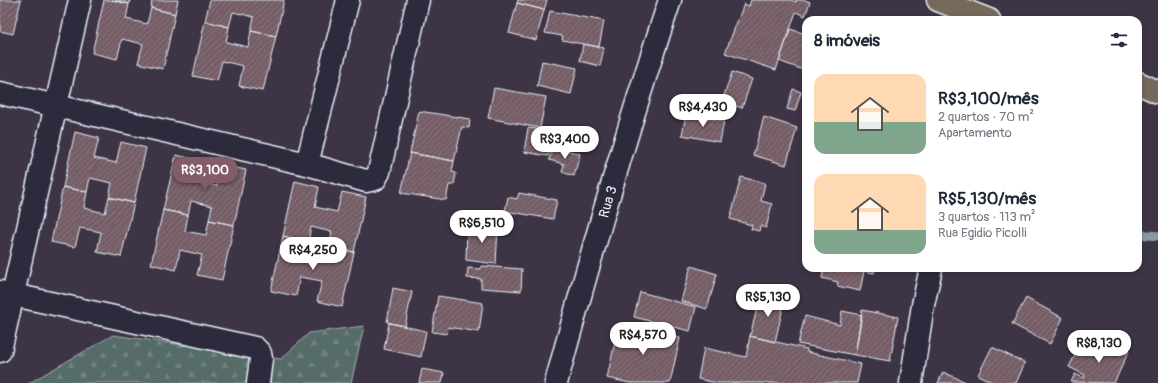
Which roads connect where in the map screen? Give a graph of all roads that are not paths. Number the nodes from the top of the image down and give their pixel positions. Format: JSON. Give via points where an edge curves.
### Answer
{"nodes":[{"id":1,"x":80,"y":0,"type":"edge"},
{"id":2,"x":348,"y":0,"type":"edge"},
{"id":3,"x":418,"y":0,"type":"edge"},
{"id":4,"x":670,"y":0,"type":"edge"},
{"id":5,"x":938,"y":0,"type":"edge"},
{"id":6,"x":979,"y":16,"type":"edge"},
{"id":7,"x":1142,"y":85,"type":"edge"},
{"id":8,"x":1158,"y":92,"type":"edge"},
{"id":9,"x":0,"y":93,"type":"edge"},
{"id":10,"x":56,"y":106,"type":"junction"},
{"id":11,"x":307,"y":164,"type":"junction"},
{"id":12,"x":930,"y":272,"type":"edge"},
{"id":13,"x":6,"y":294,"type":"edge"},
{"id":14,"x":0,"y":350,"type":"edge"},
{"id":15,"x":258,"y":383,"type":"edge"},
{"id":16,"x":556,"y":383,"type":"edge"},
{"id":17,"x":911,"y":383,"type":"edge"}],
"edges":[{"from":1,"to":10,"type":"street"},
{"from":2,"to":11,"type":"street"},
{"from":3,"to":11,"type":"street","via":[[379,172],[375,179],[366,181]]},
{"from":4,"to":16,"type":"street","name":"Rua 3","via":[[642,85]]},
{"from":5,"to":6,"type":"main road"},
{"from":7,"to":8,"type":"main road"},
{"from":9,"to":10,"type":"street"},
{"from":10,"to":11,"type":"street"},
{"from":10,"to":13,"type":"street"},
{"from":12,"to":17,"type":"street"},
{"from":13,"to":14,"type":"street"},
{"from":13,"to":15,"type":"street","via":[[255,348],[261,359]]}]}
